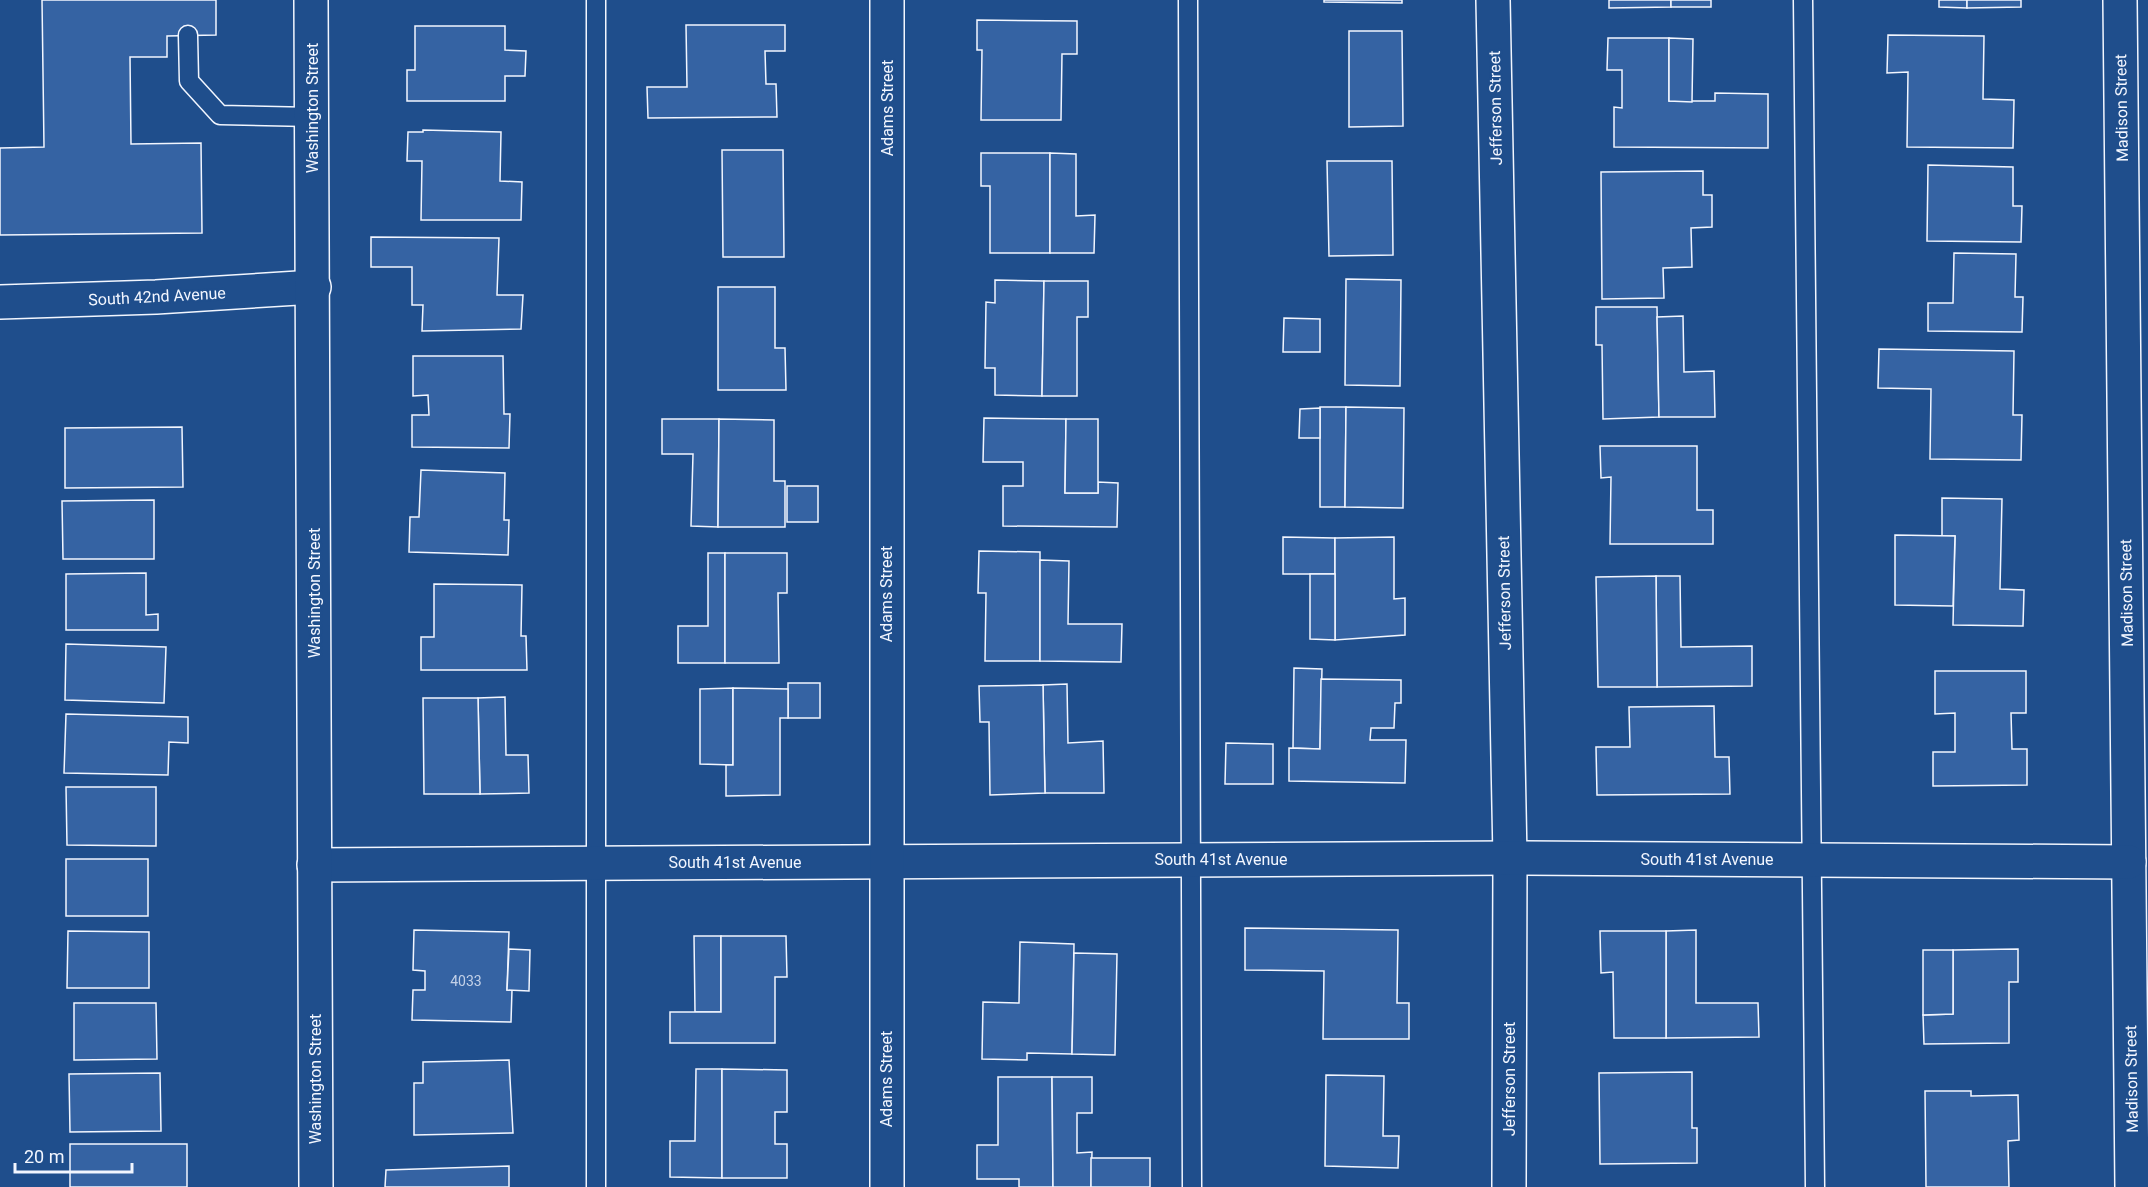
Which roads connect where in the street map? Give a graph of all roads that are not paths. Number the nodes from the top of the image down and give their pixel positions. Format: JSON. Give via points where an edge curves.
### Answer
{"nodes":[{"id":1,"x":311,"y":0,"type":"edge"},
{"id":2,"x":596,"y":0,"type":"edge"},
{"id":3,"x":887,"y":0,"type":"edge"},
{"id":4,"x":1188,"y":0,"type":"edge"},
{"id":5,"x":1493,"y":0,"type":"edge"},
{"id":6,"x":1803,"y":0,"type":"edge"},
{"id":7,"x":2120,"y":0,"type":"edge"},
{"id":8,"x":188,"y":35,"type":"dead end"},
{"id":9,"x":312,"y":117,"type":"junction"},
{"id":10,"x":314,"y":287,"type":"junction"},
{"id":11,"x":0,"y":302,"type":"edge"},
{"id":12,"x":1510,"y":858,"type":"junction"},
{"id":13,"x":1190,"y":860,"type":"junction"},
{"id":14,"x":1811,"y":860,"type":"junction"},
{"id":15,"x":885,"y":861,"type":"junction"},
{"id":16,"x":2129,"y":862,"type":"junction"},
{"id":17,"x":594,"y":863,"type":"junction"},
{"id":18,"x":314,"y":866,"type":"junction"},
{"id":19,"x":316,"y":1187,"type":"edge"},
{"id":20,"x":596,"y":1187,"type":"edge"},
{"id":21,"x":886,"y":1187,"type":"edge"},
{"id":22,"x":1191,"y":1187,"type":"edge"},
{"id":23,"x":1509,"y":1187,"type":"edge"},
{"id":24,"x":1815,"y":1187,"type":"edge"},
{"id":25,"x":2132,"y":1187,"type":"edge"}],
"edges":[{"from":1,"to":9,"type":"street","name":"Washington Street"},
{"from":2,"to":17,"type":"lane"},
{"from":3,"to":15,"type":"street","name":"Adams Street"},
{"from":4,"to":13,"type":"lane"},
{"from":5,"to":12,"type":"street","name":"Jefferson Street"},
{"from":6,"to":14,"type":"lane"},
{"from":7,"to":16,"type":"street","name":"Madison Street"},
{"from":8,"to":9,"type":"lane","via":[[189,81],[220,115]]},
{"from":9,"to":10,"type":"street","name":"Washington Street"},
{"from":10,"to":11,"type":"street","name":"South 42nd Avenue"},
{"from":10,"to":18,"type":"street","name":"Washington Street"},
{"from":12,"to":13,"type":"street","name":"South 41st Avenue"},
{"from":12,"to":14,"type":"street","name":"South 41st Avenue"},
{"from":12,"to":23,"type":"street","name":"Jefferson Street"},
{"from":13,"to":15,"type":"street","name":"South 41st Avenue"},
{"from":13,"to":22,"type":"lane"},
{"from":14,"to":16,"type":"street","name":"South 41st Avenue"},
{"from":14,"to":24,"type":"lane"},
{"from":15,"to":17,"type":"street","name":"South 41st Avenue"},
{"from":15,"to":21,"type":"street","name":"Adams Street"},
{"from":16,"to":25,"type":"street","name":"Madison Street"},
{"from":17,"to":18,"type":"street","name":"South 41st Avenue"},
{"from":17,"to":20,"type":"lane"},
{"from":18,"to":19,"type":"street","name":"Washington Street"}]}
